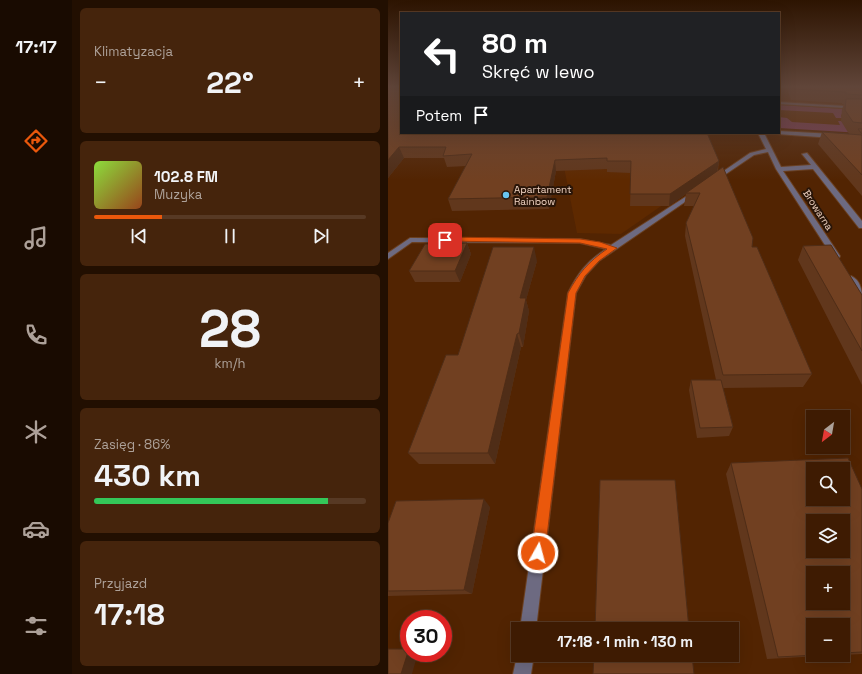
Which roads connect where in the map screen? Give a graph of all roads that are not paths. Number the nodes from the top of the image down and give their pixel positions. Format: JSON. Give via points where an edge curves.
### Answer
{"nodes":[{"id":1,"x":780,"y":133,"type":"edge"},
{"id":2,"x":761,"y":134,"type":"edge"},
{"id":3,"x":837,"y":136,"type":"edge"},
{"id":4,"x":768,"y":150,"type":"junction"},
{"id":5,"x":805,"y":154,"type":"dead end"},
{"id":6,"x":779,"y":169,"type":"junction"},
{"id":7,"x":817,"y":170,"type":"junction"},
{"id":8,"x":828,"y":172,"type":"dead end"},
{"id":9,"x":862,"y":226,"type":"edge"},
{"id":10,"x":613,"y":248,"type":"junction"},
{"id":11,"x":388,"y":257,"type":"edge"},
{"id":12,"x":858,"y":284,"type":"edge"},
{"id":13,"x":862,"y":295,"type":"edge"},
{"id":14,"x":529,"y":622,"type":"edge"},
{"id":15,"x":524,"y":662,"type":"edge"},
{"id":16,"x":522,"y":674,"type":"edge"}],
"edges":[{"from":1,"to":3,"type":"street"},
{"from":2,"to":4,"type":"street","name":"Browarna"},
{"from":4,"to":6,"type":"street","name":"Browarna"},
{"from":4,"to":10,"type":"street","via":[[752,154]]},
{"from":5,"to":7,"type":"street"},
{"from":6,"to":7,"type":"street"},
{"from":6,"to":12,"type":"street","name":"Browarna","via":[[844,268]]},
{"from":7,"to":8,"type":"street"},
{"from":7,"to":9,"type":"street"},
{"from":10,"to":11,"type":"street","via":[[580,241],[410,240]]},
{"from":10,"to":14,"type":"street","via":[[596,259],[582,274],[572,293]]},
{"from":12,"to":13,"type":"street","name":"Browarna"},
{"from":15,"to":16,"type":"street"}]}
